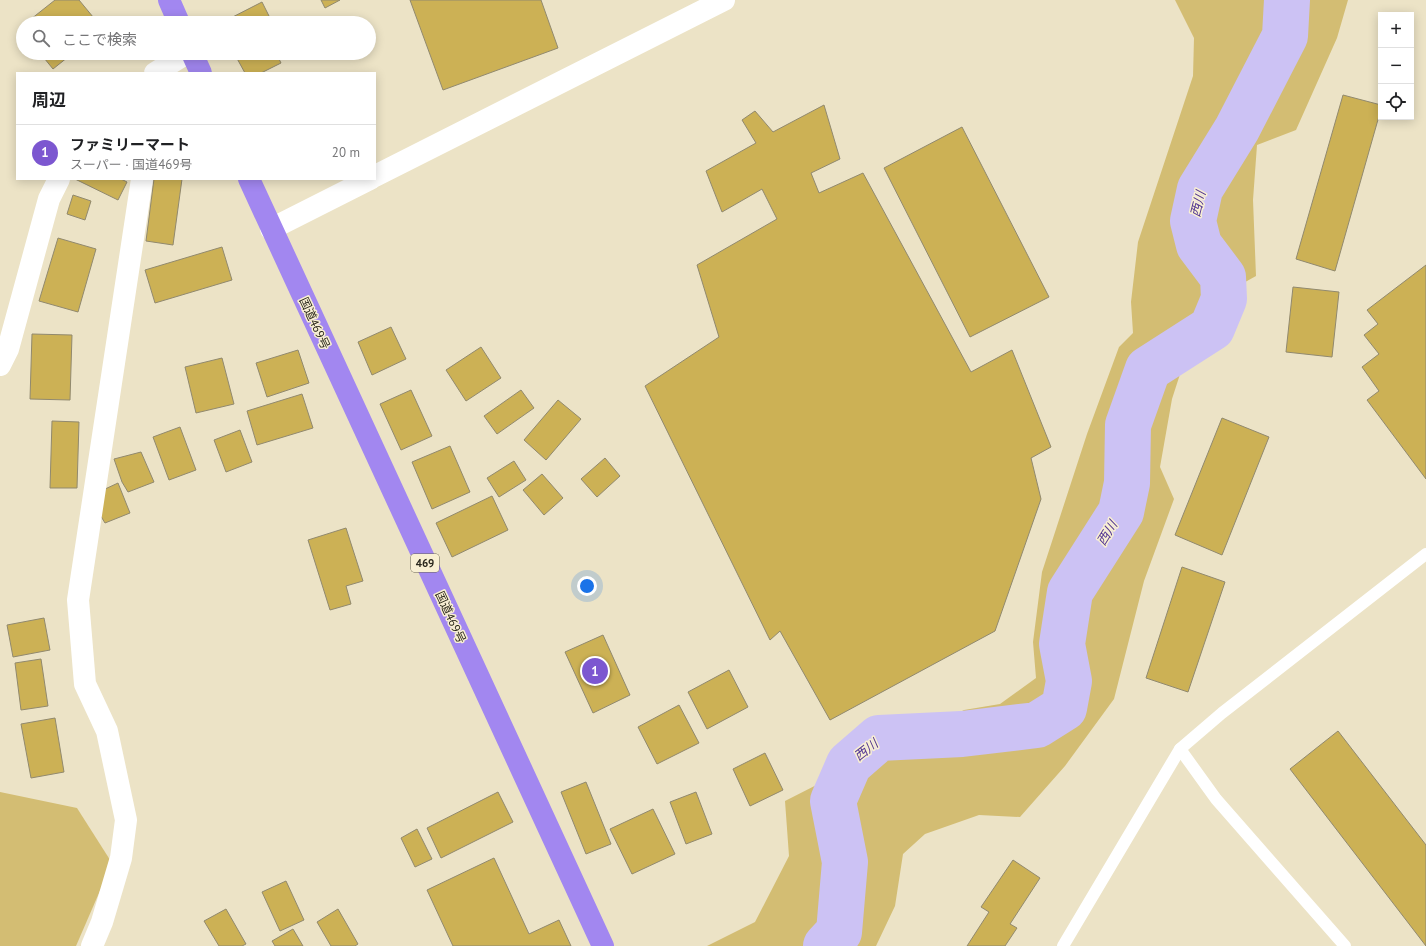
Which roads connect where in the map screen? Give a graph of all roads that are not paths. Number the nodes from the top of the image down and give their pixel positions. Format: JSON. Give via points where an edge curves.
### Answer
{"nodes":[{"id":1,"x":169,"y":0,"type":"edge"},
{"id":2,"x":724,"y":0,"type":"edge"},
{"id":3,"x":176,"y":16,"type":"edge"},
{"id":4,"x":177,"y":60,"type":"edge"},
{"id":5,"x":195,"y":60,"type":"edge"},
{"id":6,"x":163,"y":70,"type":"edge"},
{"id":7,"x":201,"y":72,"type":"edge"},
{"id":8,"x":376,"y":175,"type":"edge"},
{"id":9,"x":58,"y":180,"type":"edge"},
{"id":10,"x":142,"y":180,"type":"edge"},
{"id":11,"x":249,"y":180,"type":"edge"},
{"id":12,"x":368,"y":180,"type":"edge"},
{"id":13,"x":271,"y":229,"type":"junction"},
{"id":14,"x":0,"y":365,"type":"edge"},
{"id":15,"x":1426,"y":554,"type":"edge"},
{"id":16,"x":1180,"y":750,"type":"junction"},
{"id":17,"x":1343,"y":945,"type":"edge"},
{"id":18,"x":92,"y":946,"type":"edge"},
{"id":19,"x":603,"y":946,"type":"edge"},
{"id":20,"x":1063,"y":946,"type":"edge"}],
"edges":[{"from":1,"to":3,"type":"highway"},
{"from":2,"to":8,"type":"street"},
{"from":4,"to":6,"type":"street"},
{"from":5,"to":7,"type":"highway"},
{"from":9,"to":14,"type":"street","via":[[49,199],[8,349]]},
{"from":10,"to":18,"type":"street","via":[[78,600],[85,684],[107,731],[126,820],[121,858]]},
{"from":11,"to":13,"type":"highway","name":"国道469号","number":"469"},
{"from":12,"to":13,"type":"street"},
{"from":13,"to":19,"type":"highway","name":"国道469号","number":"469"},
{"from":15,"to":16,"type":"lane","via":[[1222,713]]},
{"from":16,"to":17,"type":"lane","via":[[1216,799]]},
{"from":16,"to":20,"type":"lane"}]}
